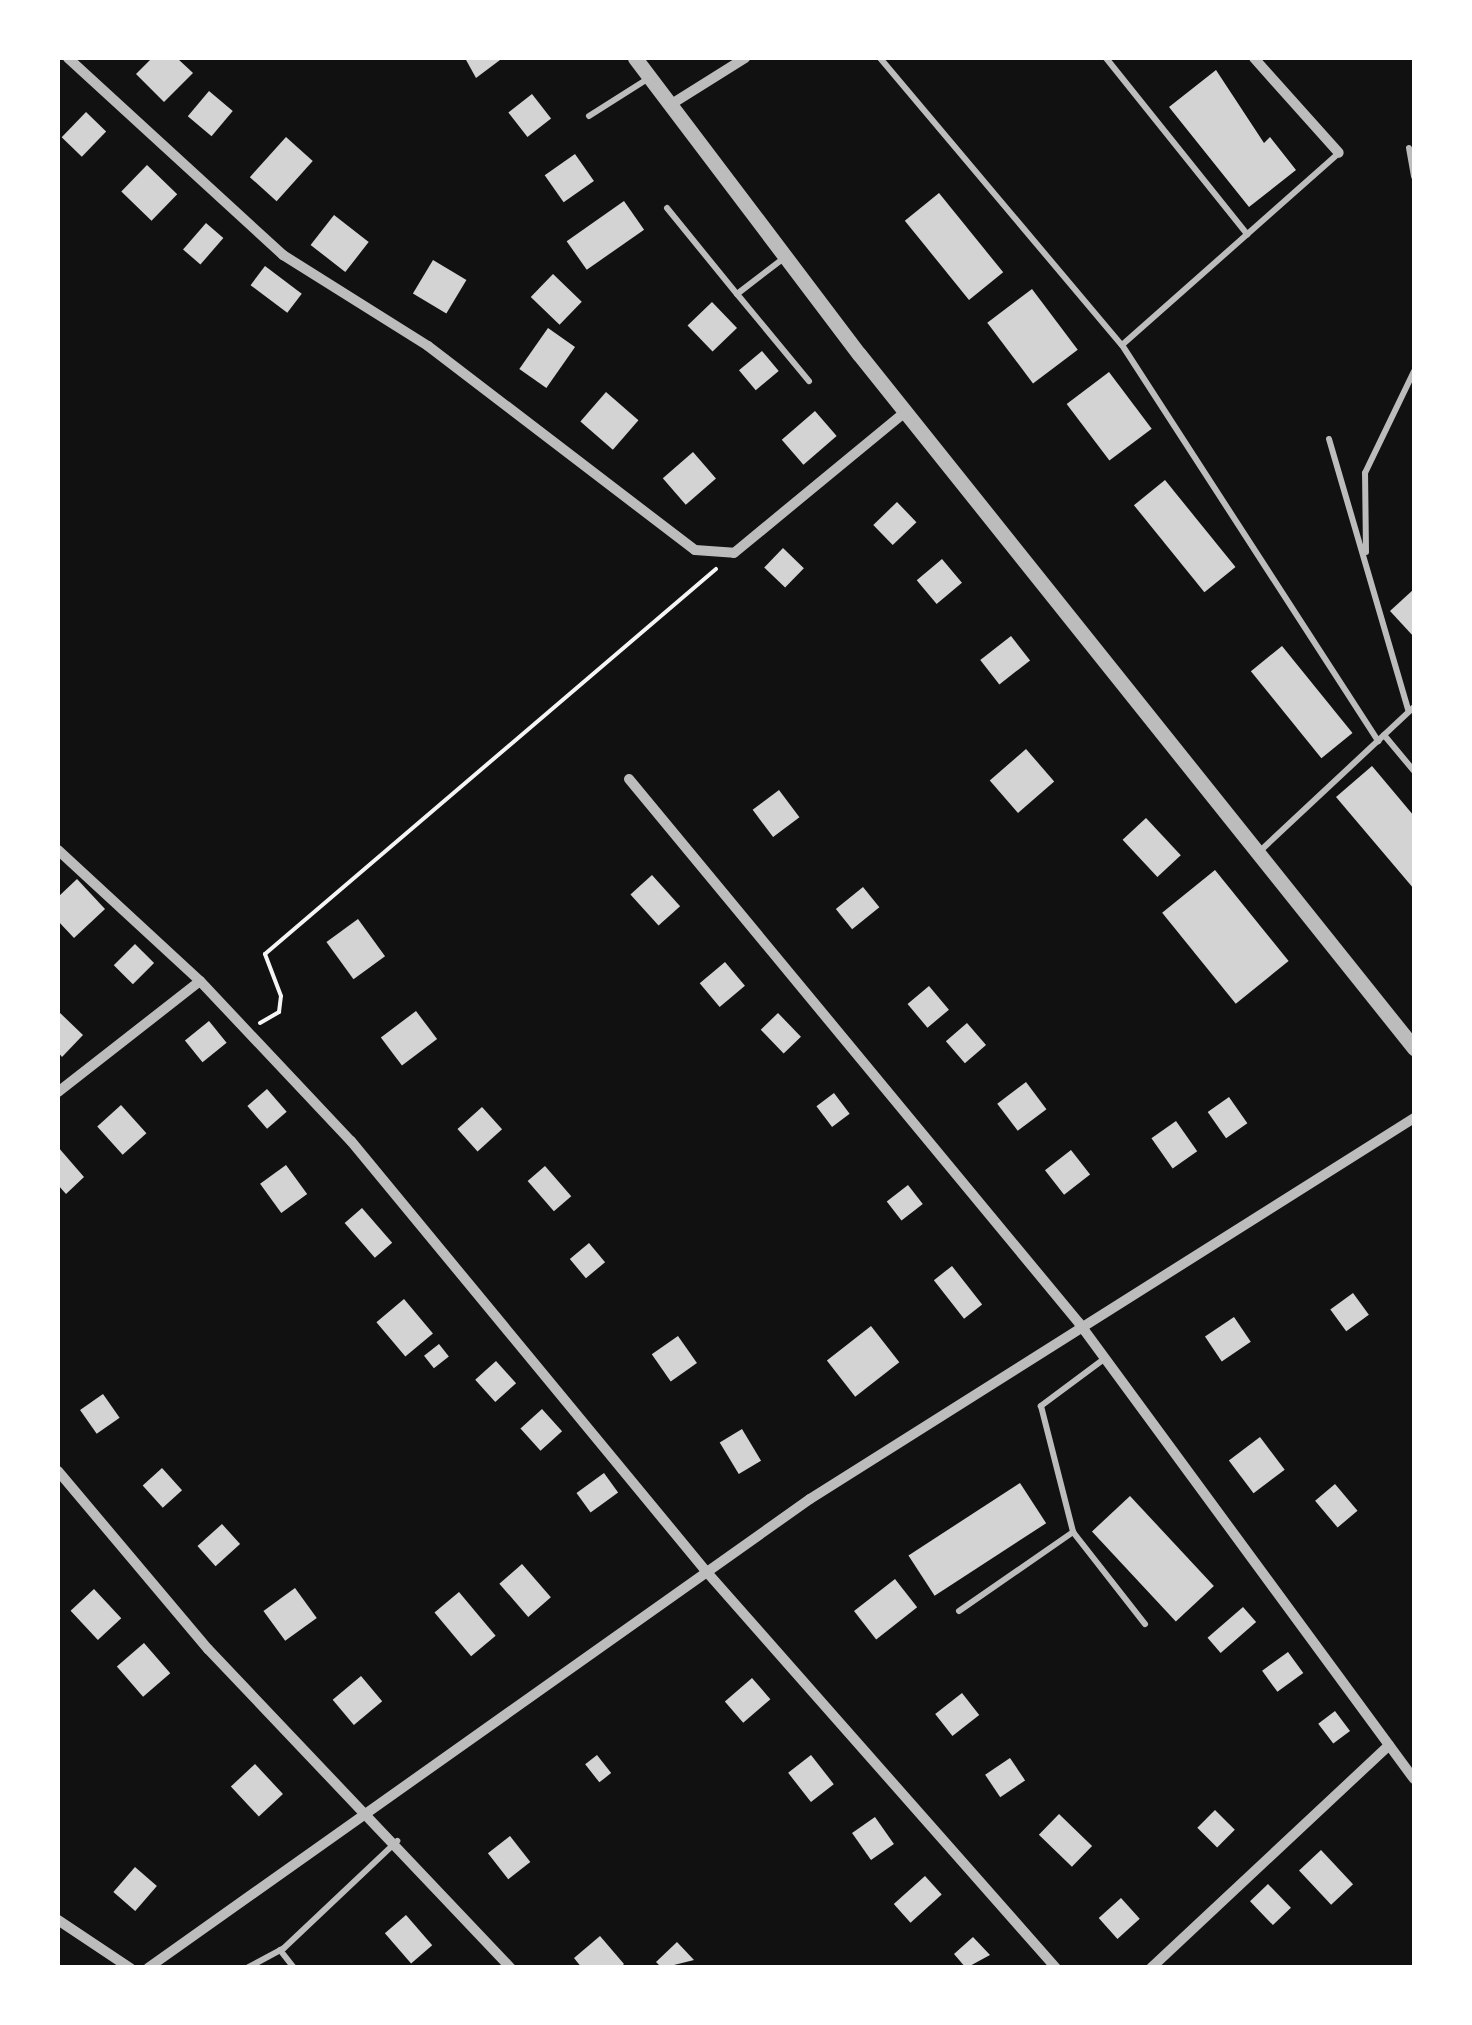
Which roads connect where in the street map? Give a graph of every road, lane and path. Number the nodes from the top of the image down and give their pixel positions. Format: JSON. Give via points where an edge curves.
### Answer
{"nodes":[{"id":1,"x":68,"y":58,"type":"edge"},
{"id":2,"x":635,"y":58,"type":"edge"},
{"id":3,"x":746,"y":58,"type":"edge"},
{"id":4,"x":880,"y":58,"type":"edge"},
{"id":5,"x":1106,"y":58,"type":"edge"},
{"id":6,"x":1254,"y":58,"type":"edge"},
{"id":7,"x":650,"y":78,"type":"junction"},
{"id":8,"x":670,"y":104,"type":"junction"},
{"id":9,"x":588,"y":116,"type":"dead end"},
{"id":10,"x":1410,"y":148,"type":"dead end"},
{"id":11,"x":1338,"y":153,"type":"joint"},
{"id":12,"x":1414,"y":177,"type":"edge"},
{"id":13,"x":667,"y":208,"type":"dead end"},
{"id":14,"x":1248,"y":234,"type":"junction"},
{"id":15,"x":785,"y":257,"type":"junction"},
{"id":16,"x":736,"y":294,"type":"junction"},
{"id":17,"x":1122,"y":346,"type":"junction"},
{"id":18,"x":1414,"y":371,"type":"edge"},
{"id":19,"x":809,"y":380,"type":"dead end"},
{"id":20,"x":905,"y":412,"type":"junction"},
{"id":21,"x":1329,"y":439,"type":"dead end"},
{"id":22,"x":734,"y":553,"type":"junction"},
{"id":23,"x":1366,"y":563,"type":"junction"},
{"id":24,"x":1412,"y":709,"type":"edge"},
{"id":25,"x":1381,"y":738,"type":"junction"},
{"id":26,"x":1414,"y":771,"type":"edge"},
{"id":27,"x":629,"y":779,"type":"dead end"},
{"id":28,"x":58,"y":850,"type":"edge"},
{"id":29,"x":1254,"y":856,"type":"junction"},
{"id":30,"x":200,"y":981,"type":"junction"},
{"id":31,"x":248,"y":1029,"type":"junction"},
{"id":32,"x":1414,"y":1048,"type":"edge"},
{"id":33,"x":58,"y":1092,"type":"edge"},
{"id":34,"x":1414,"y":1118,"type":"edge"},
{"id":35,"x":1079,"y":1323,"type":"junction"},
{"id":36,"x":1105,"y":1359,"type":"junction"},
{"id":37,"x":58,"y":1471,"type":"edge"},
{"id":38,"x":1073,"y":1532,"type":"junction"},
{"id":39,"x":706,"y":1570,"type":"junction"},
{"id":40,"x":960,"y":1612,"type":"dead end"},
{"id":41,"x":1146,"y":1624,"type":"dead end"},
{"id":42,"x":1390,"y":1745,"type":"junction"},
{"id":43,"x":1414,"y":1779,"type":"edge"},
{"id":44,"x":375,"y":1816,"type":"junction"},
{"id":45,"x":397,"y":1840,"type":"junction"},
{"id":46,"x":58,"y":1920,"type":"edge"},
{"id":47,"x":280,"y":1950,"type":"junction"},
{"id":48,"x":130,"y":1968,"type":"edge"},
{"id":49,"x":148,"y":1968,"type":"edge"},
{"id":50,"x":247,"y":1968,"type":"edge"},
{"id":51,"x":294,"y":1968,"type":"edge"},
{"id":52,"x":511,"y":1968,"type":"edge"},
{"id":53,"x":1056,"y":1968,"type":"edge"},
{"id":54,"x":1151,"y":1968,"type":"edge"}],
"edges":[{"from":1,"to":22,"type":"street","via":[[283,255],[428,346],[695,550]]},
{"from":2,"to":7,"type":"street"},
{"from":3,"to":8,"type":"street"},
{"from":4,"to":17,"type":"lane"},
{"from":5,"to":14,"type":"lane"},
{"from":6,"to":11,"type":"street"},
{"from":7,"to":8,"type":"street"},
{"from":7,"to":9,"type":"lane"},
{"from":8,"to":15,"type":"street"},
{"from":10,"to":12,"type":"lane"},
{"from":11,"to":14,"type":"lane"},
{"from":13,"to":16,"type":"lane"},
{"from":14,"to":17,"type":"lane"},
{"from":15,"to":16,"type":"lane"},
{"from":15,"to":20,"type":"street"},
{"from":16,"to":19,"type":"lane"},
{"from":17,"to":25,"type":"lane"},
{"from":18,"to":23,"type":"lane","via":[[1365,474]]},
{"from":20,"to":22,"type":"street"},
{"from":20,"to":29,"type":"street"},
{"from":21,"to":23,"type":"lane"},
{"from":22,"to":31,"type":"path","via":[[265,954],[279,1012]]},
{"from":23,"to":24,"type":"lane"},
{"from":24,"to":25,"type":"lane"},
{"from":25,"to":26,"type":"lane"},
{"from":25,"to":29,"type":"lane"},
{"from":27,"to":35,"type":"street"},
{"from":28,"to":30,"type":"street"},
{"from":29,"to":32,"type":"street"},
{"from":30,"to":31,"type":"street"},
{"from":30,"to":33,"type":"street"},
{"from":31,"to":39,"type":"street","via":[[552,1377]]},
{"from":34,"to":35,"type":"street"},
{"from":35,"to":36,"type":"street"},
{"from":35,"to":39,"type":"street"},
{"from":36,"to":38,"type":"lane","via":[[1041,1406]]},
{"from":36,"to":42,"type":"street"},
{"from":37,"to":44,"type":"street","via":[[208,1648]]},
{"from":38,"to":40,"type":"lane"},
{"from":38,"to":41,"type":"lane"},
{"from":39,"to":44,"type":"street"},
{"from":39,"to":53,"type":"street"},
{"from":42,"to":43,"type":"street"},
{"from":42,"to":54,"type":"street"},
{"from":44,"to":45,"type":"street"},
{"from":44,"to":49,"type":"street"},
{"from":45,"to":47,"type":"lane"},
{"from":45,"to":52,"type":"street"},
{"from":46,"to":48,"type":"street"},
{"from":47,"to":50,"type":"lane"},
{"from":47,"to":51,"type":"lane"}]}
